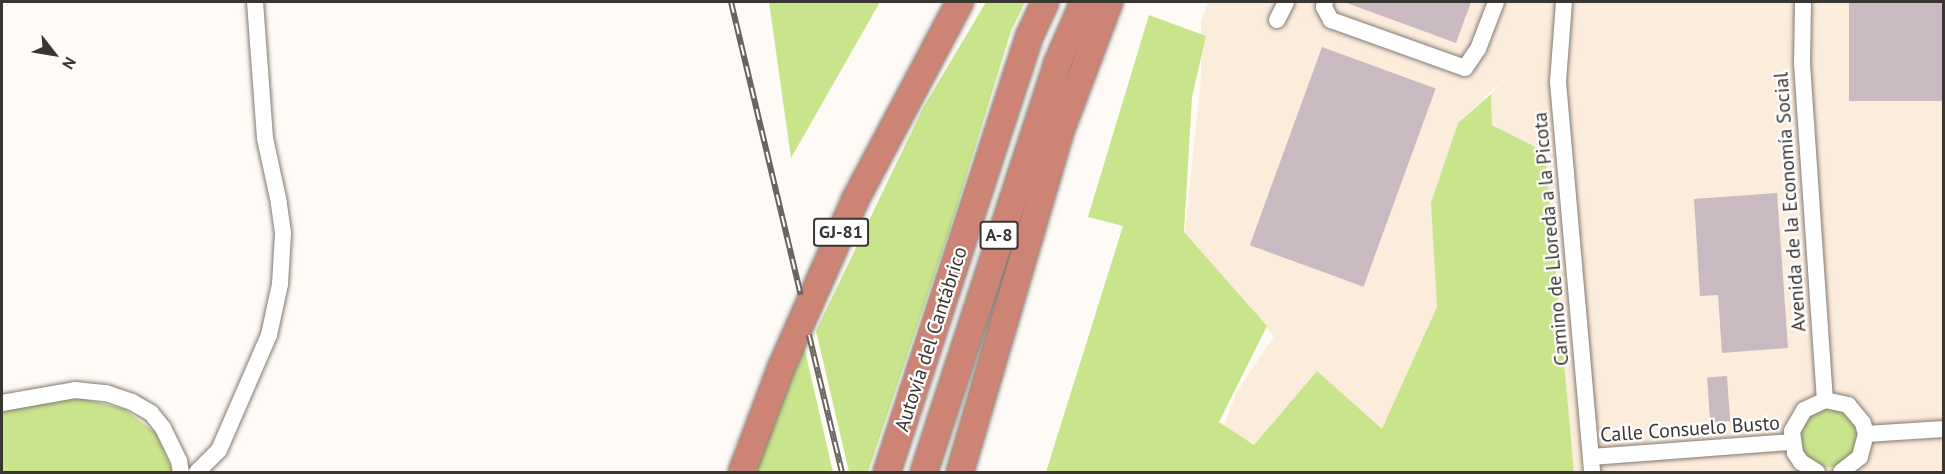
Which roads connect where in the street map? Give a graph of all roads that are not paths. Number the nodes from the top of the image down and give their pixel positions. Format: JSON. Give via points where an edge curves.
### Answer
{"nodes":[{"id":1,"x":255,"y":2,"type":"edge"},
{"id":2,"x":960,"y":2,"type":"edge"},
{"id":3,"x":1045,"y":2,"type":"edge"},
{"id":4,"x":1084,"y":2,"type":"edge"},
{"id":5,"x":1109,"y":2,"type":"edge"},
{"id":6,"x":1286,"y":2,"type":"edge"},
{"id":7,"x":1325,"y":2,"type":"edge"},
{"id":8,"x":1496,"y":2,"type":"edge"},
{"id":9,"x":1564,"y":2,"type":"edge"},
{"id":10,"x":1803,"y":2,"type":"edge"},
{"id":11,"x":1277,"y":20,"type":"dead end"},
{"id":12,"x":1825,"y":400,"type":"junction"},
{"id":13,"x":2,"y":403,"type":"edge"},
{"id":14,"x":1944,"y":429,"type":"edge"},
{"id":15,"x":1866,"y":434,"type":"junction"},
{"id":16,"x":1792,"y":442,"type":"junction"},
{"id":17,"x":1592,"y":465,"type":"edge"},
{"id":18,"x":181,"y":472,"type":"edge"},
{"id":19,"x":197,"y":472,"type":"edge"},
{"id":20,"x":742,"y":472,"type":"edge"},
{"id":21,"x":887,"y":472,"type":"edge"},
{"id":22,"x":924,"y":472,"type":"edge"},
{"id":23,"x":960,"y":472,"type":"edge"},
{"id":24,"x":1817,"y":472,"type":"edge"},
{"id":25,"x":1841,"y":472,"type":"edge"}],
"edges":[{"from":1,"to":19,"type":"street","via":[[266,138],[283,233],[280,284],[269,335],[219,450]]},
{"from":2,"to":20,"type":"highway","number":"GJ-81","via":[[855,200],[781,368]]},
{"from":3,"to":21,"type":"highway","name":"Autovía del Cantábrico","number":"A-8","via":[[1029,37]]},
{"from":4,"to":22,"type":"highway","name":"Autovía del Cantábrico","number":"A-8","via":[[1057,64]]},
{"from":5,"to":23,"type":"highway","via":[[1060,132]]},
{"from":6,"to":11,"type":"street"},
{"from":7,"to":8,"type":"street","via":[[1331,20],[1465,68],[1478,50]]},
{"from":9,"to":17,"type":"street","name":"Camino de Lloreda a la Picota","via":[[1558,82]]},
{"from":10,"to":12,"type":"street","name":"Avenida de la Economía Social","via":[[1802,64]]},
{"from":12,"to":15,"type":"street","via":[[1848,405],[1863,423]]},
{"from":12,"to":16,"type":"street","via":[[1804,410],[1792,430]]},
{"from":13,"to":18,"type":"street","via":[[75,390],[106,393],[132,402],[151,413],[163,428]]},
{"from":14,"to":15,"type":"street"},
{"from":15,"to":25,"type":"street","via":[[1860,457]]},
{"from":16,"to":17,"type":"street","name":"Calle Consuelo Busto"},
{"from":16,"to":24,"type":"street","via":[[1801,462]]}]}
